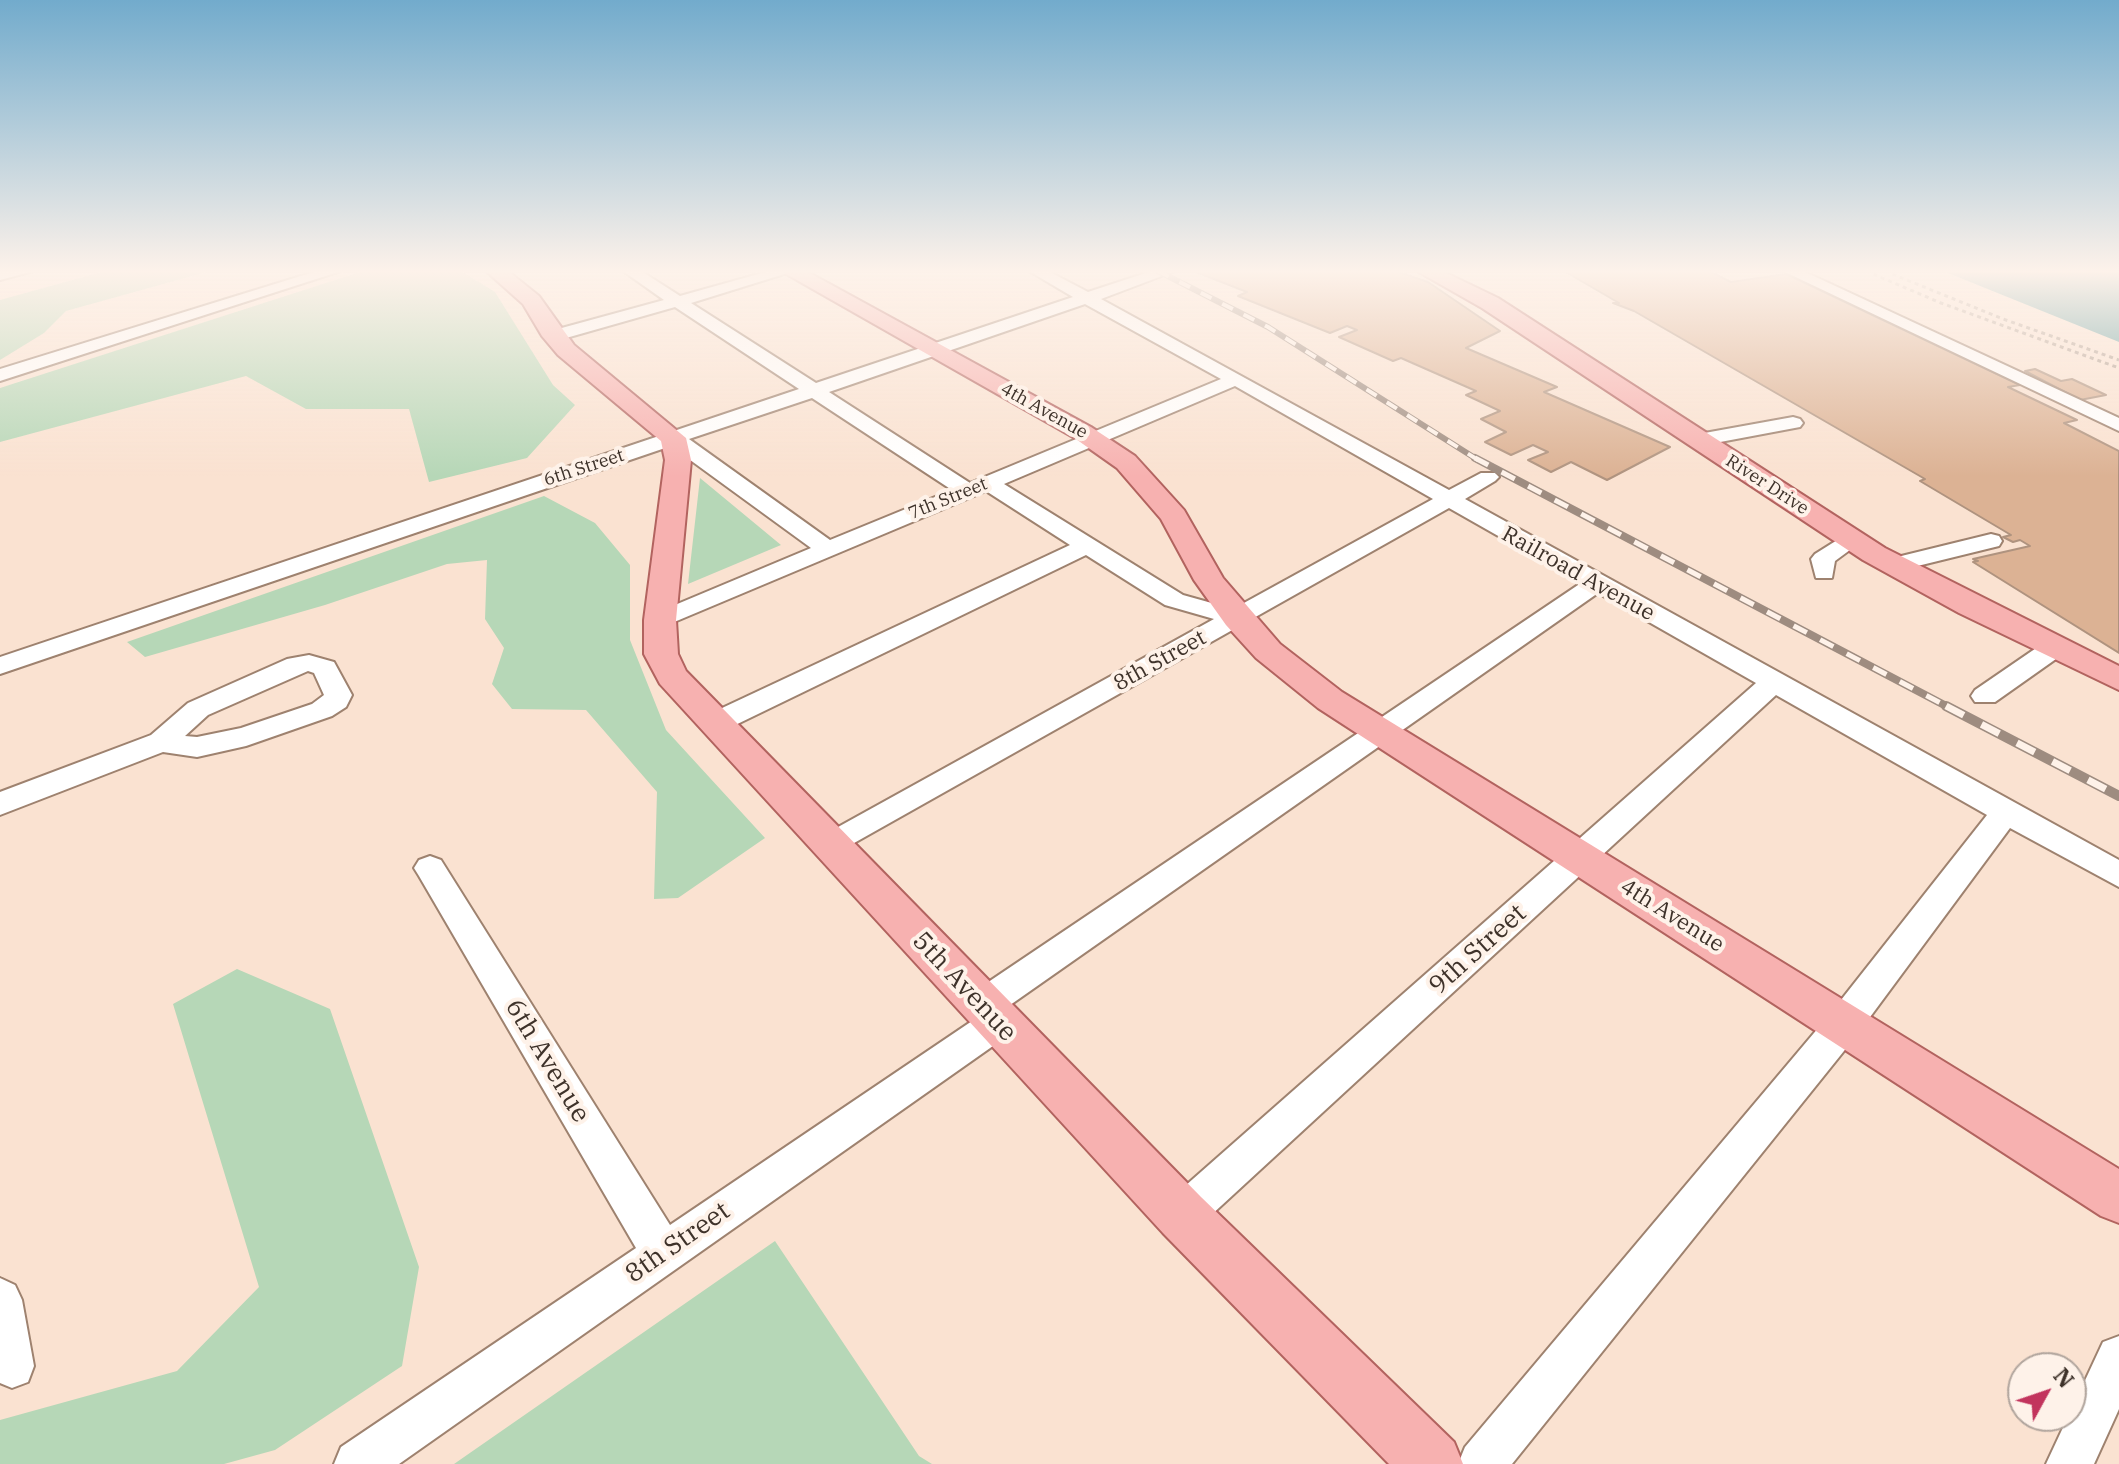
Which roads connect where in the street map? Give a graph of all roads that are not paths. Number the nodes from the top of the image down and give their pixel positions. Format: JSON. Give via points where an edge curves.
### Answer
{"nodes":[{"id":1,"x":114,"y":339,"type":"edge"},
{"id":2,"x":557,"y":339,"type":"edge"},
{"id":3,"x":736,"y":339,"type":"edge"},
{"id":4,"x":914,"y":339,"type":"edge"},
{"id":5,"x":966,"y":339,"type":"edge"},
{"id":6,"x":1163,"y":339,"type":"edge"},
{"id":7,"x":1544,"y":339,"type":"edge"},
{"id":8,"x":1937,"y":339,"type":"edge"},
{"id":9,"x":934,"y":350,"type":"junction"},
{"id":10,"x":0,"y":375,"type":"edge"},
{"id":11,"x":1236,"y":379,"type":"junction"},
{"id":12,"x":813,"y":390,"type":"junction"},
{"id":13,"x":1793,"y":423,"type":"dead end"},
{"id":14,"x":2119,"y":425,"type":"edge"},
{"id":15,"x":673,"y":438,"type":"junction"},
{"id":16,"x":1094,"y":440,"type":"junction"},
{"id":17,"x":1699,"y":440,"type":"junction"},
{"id":18,"x":1488,"y":477,"type":"dead end"},
{"id":19,"x":978,"y":487,"type":"junction"},
{"id":20,"x":1446,"y":500,"type":"junction"},
{"id":21,"x":1850,"y":539,"type":"junction"},
{"id":22,"x":1991,"y":541,"type":"dead end"},
{"id":23,"x":1086,"y":546,"type":"junction"},
{"id":24,"x":827,"y":549,"type":"junction"},
{"id":25,"x":1893,"y":565,"type":"junction"},
{"id":26,"x":1824,"y":573,"type":"dead end"},
{"id":27,"x":1596,"y":584,"type":"junction"},
{"id":28,"x":1237,"y":618,"type":"junction"},
{"id":29,"x":660,"y":620,"type":"junction"},
{"id":30,"x":2054,"y":648,"type":"junction"},
{"id":31,"x":0,"y":666,"type":"edge"},
{"id":32,"x":2119,"y":679,"type":"edge"},
{"id":33,"x":1773,"y":683,"type":"junction"},
{"id":34,"x":1985,"y":696,"type":"dead end"},
{"id":35,"x":715,"y":723,"type":"junction"},
{"id":36,"x":1381,"y":731,"type":"junction"},
{"id":37,"x":161,"y":742,"type":"junction"},
{"id":38,"x":0,"y":804,"type":"edge"},
{"id":39,"x":2006,"y":812,"type":"junction"},
{"id":40,"x":831,"y":845,"type":"junction"},
{"id":41,"x":1580,"y":858,"type":"junction"},
{"id":42,"x":430,"y":868,"type":"dead end"},
{"id":43,"x":2119,"y":875,"type":"edge"},
{"id":44,"x":989,"y":1014,"type":"junction"},
{"id":45,"x":1843,"y":1025,"type":"junction"},
{"id":46,"x":2119,"y":1198,"type":"edge"},
{"id":47,"x":1182,"y":1215,"type":"junction"},
{"id":48,"x":663,"y":1253,"type":"junction"},
{"id":49,"x":0,"y":1300,"type":"edge"},
{"id":50,"x":2119,"y":1358,"type":"edge"},
{"id":51,"x":12,"y":1366,"type":"dead end"},
{"id":52,"x":358,"y":1464,"type":"edge"},
{"id":53,"x":1432,"y":1464,"type":"edge"},
{"id":54,"x":1482,"y":1464,"type":"edge"},
{"id":55,"x":2070,"y":1464,"type":"edge"}],
"edges":[{"from":1,"to":10,"type":"street"},
{"from":2,"to":15,"type":"main road"},
{"from":3,"to":12,"type":"street","name":"4th Avenue"},
{"from":4,"to":9,"type":"main road","name":"4th Avenue"},
{"from":5,"to":9,"type":"street","name":"6th Street"},
{"from":6,"to":11,"type":"street","name":"Railroad Avenue"},
{"from":7,"to":17,"type":"main road","name":"River Drive"},
{"from":8,"to":14,"type":"street"},
{"from":9,"to":12,"type":"street","name":"6th Street"},
{"from":9,"to":16,"type":"main road","name":"4th Avenue"},
{"from":11,"to":16,"type":"street","name":"7th Street"},
{"from":11,"to":20,"type":"street","name":"Railroad Avenue"},
{"from":12,"to":15,"type":"street","name":"6th Street"},
{"from":12,"to":19,"type":"street","name":"4th Avenue"},
{"from":13,"to":17,"type":"street"},
{"from":15,"to":24,"type":"street"},
{"from":15,"to":29,"type":"main road","name":"5th Avenue","via":[[678,460]]},
{"from":15,"to":31,"type":"street","name":"6th Street"},
{"from":16,"to":19,"type":"street","name":"7th Street"},
{"from":16,"to":28,"type":"main road","name":"4th Avenue","via":[[1126,462],[1160,497]]},
{"from":17,"to":21,"type":"main road","name":"River Drive"},
{"from":18,"to":20,"type":"street","name":"8th Street"},
{"from":19,"to":23,"type":"street","name":"4th Avenue"},
{"from":19,"to":24,"type":"street","name":"7th Street"},
{"from":20,"to":27,"type":"street","name":"Railroad Avenue"},
{"from":20,"to":28,"type":"street","name":"8th Street"},
{"from":21,"to":25,"type":"main road","name":"River Drive"},
{"from":21,"to":26,"type":"street","via":[[1823,559]]},
{"from":22,"to":25,"type":"street"},
{"from":23,"to":28,"type":"street","name":"4th Avenue","via":[[1174,600]]},
{"from":23,"to":35,"type":"street"},
{"from":24,"to":29,"type":"street","name":"7th Street"},
{"from":25,"to":30,"type":"main road","name":"River Drive"},
{"from":27,"to":33,"type":"street","name":"Railroad Avenue"},
{"from":27,"to":36,"type":"street","name":"8th Street"},
{"from":28,"to":36,"type":"main road","name":"4th Avenue","via":[[1296,675]]},
{"from":28,"to":40,"type":"street","name":"8th Street"},
{"from":29,"to":35,"type":"main road","name":"5th Avenue","via":[[664,665]]},
{"from":30,"to":32,"type":"main road","name":"River Drive"},
{"from":30,"to":34,"type":"street"},
{"from":33,"to":39,"type":"street","name":"Railroad Avenue"},
{"from":33,"to":41,"type":"street","name":"9th Street"},
{"from":35,"to":40,"type":"main road","name":"5th Avenue"},
{"from":36,"to":41,"type":"main road","name":"4th Avenue"},
{"from":36,"to":44,"type":"street","name":"8th Street"},
{"from":37,"to":37,"type":"street","via":[[197,747],[246,737],[322,710],[338,695],[325,668],[296,665],[198,709]]},
{"from":37,"to":38,"type":"street"},
{"from":39,"to":43,"type":"street","name":"Railroad Avenue"},
{"from":39,"to":45,"type":"street"},
{"from":40,"to":44,"type":"main road","name":"5th Avenue"},
{"from":41,"to":45,"type":"main road","name":"4th Avenue"},
{"from":41,"to":47,"type":"street","name":"9th Street"},
{"from":42,"to":48,"type":"street","name":"6th Avenue"},
{"from":44,"to":47,"type":"main road","name":"5th Avenue"},
{"from":44,"to":48,"type":"street","name":"8th Street"},
{"from":45,"to":46,"type":"main road","name":"4th Avenue"},
{"from":45,"to":54,"type":"street"},
{"from":47,"to":53,"type":"main road","name":"5th Avenue"},
{"from":48,"to":52,"type":"street","name":"8th Street"},
{"from":49,"to":51,"type":"street"},
{"from":50,"to":55,"type":"street"}]}
